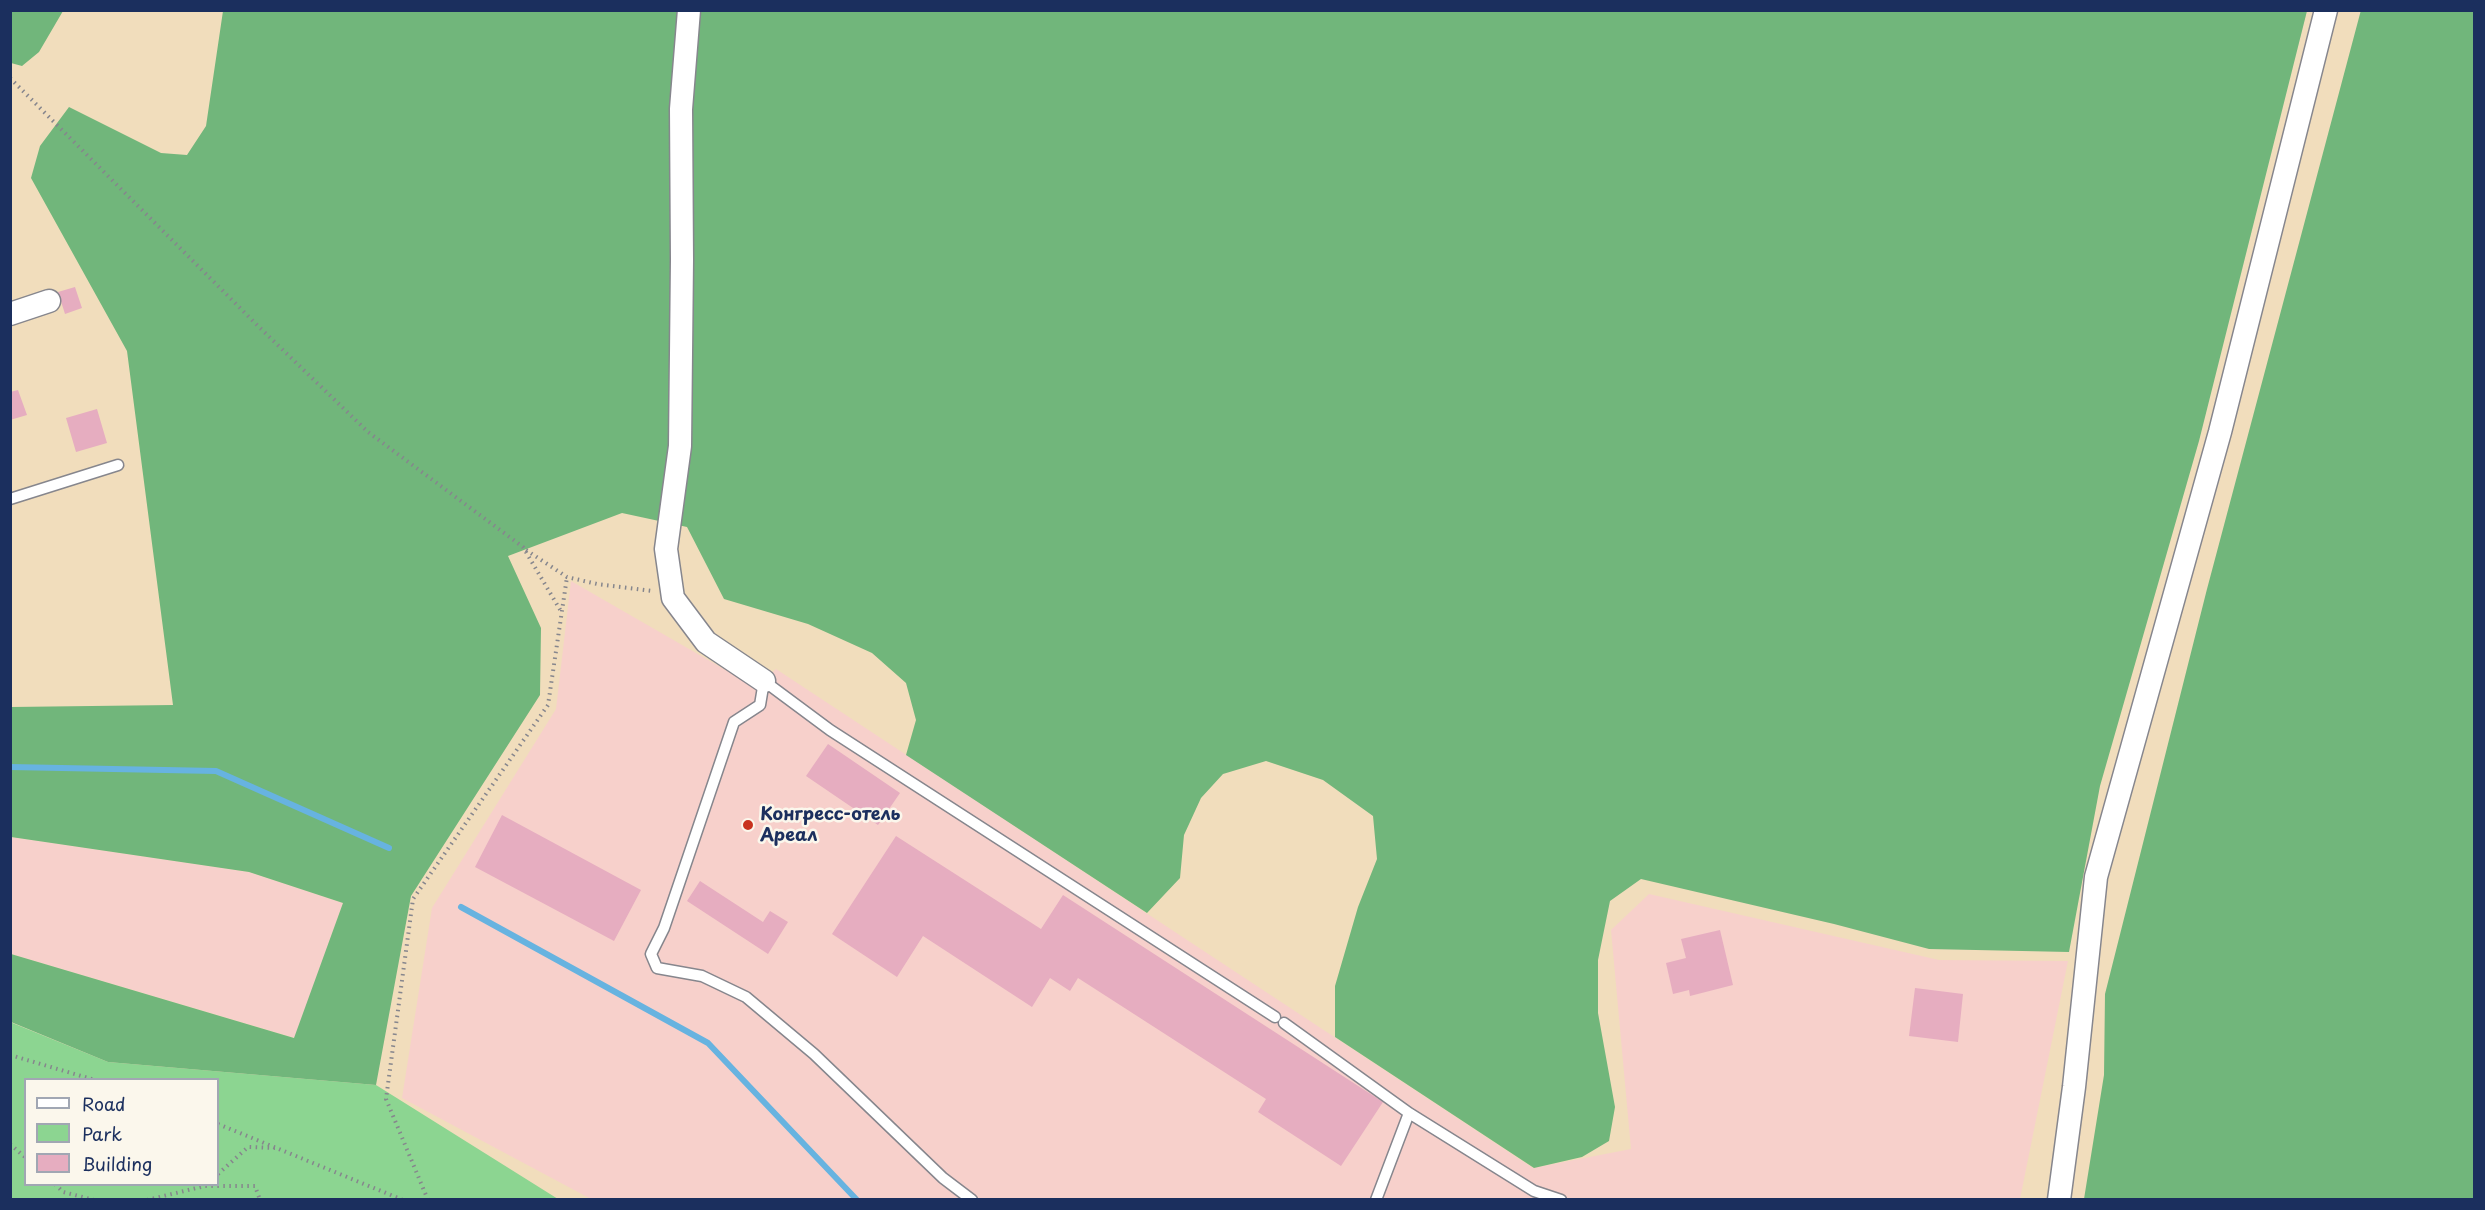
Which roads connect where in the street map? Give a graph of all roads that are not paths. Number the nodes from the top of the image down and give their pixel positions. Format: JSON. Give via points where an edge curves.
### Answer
{"nodes":[{"id":1,"x":689,"y":10,"type":"edge"},
{"id":2,"x":2326,"y":10,"type":"edge"},
{"id":3,"x":50,"y":302,"type":"dead end"},
{"id":4,"x":10,"y":314,"type":"edge"},
{"id":5,"x":118,"y":465,"type":"dead end"},
{"id":6,"x":10,"y":499,"type":"edge"},
{"id":7,"x":764,"y":681,"type":"junction"},
{"id":8,"x":1409,"y":1113,"type":"junction"},
{"id":9,"x":972,"y":1200,"type":"edge"},
{"id":10,"x":1376,"y":1200,"type":"edge"},
{"id":11,"x":1561,"y":1200,"type":"edge"},
{"id":12,"x":2059,"y":1200,"type":"edge"}],
"edges":[{"from":1,"to":7,"type":"street","via":[[681,109],[680,446],[666,549],[673,598],[706,642]]},
{"from":2,"to":12,"type":"street","via":[[2220,432],[2096,877]]},
{"from":3,"to":4,"type":"street"},
{"from":5,"to":6,"type":"lane"},
{"from":7,"to":8,"type":"lane","via":[[830,730],[1280,1020]]},
{"from":7,"to":9,"type":"lane","via":[[760,705],[734,722],[664,928],[651,954],[657,968],[702,975],[746,997],[814,1053],[943,1178]]},
{"from":8,"to":10,"type":"lane"},
{"from":8,"to":11,"type":"lane","via":[[1534,1191]]}]}
